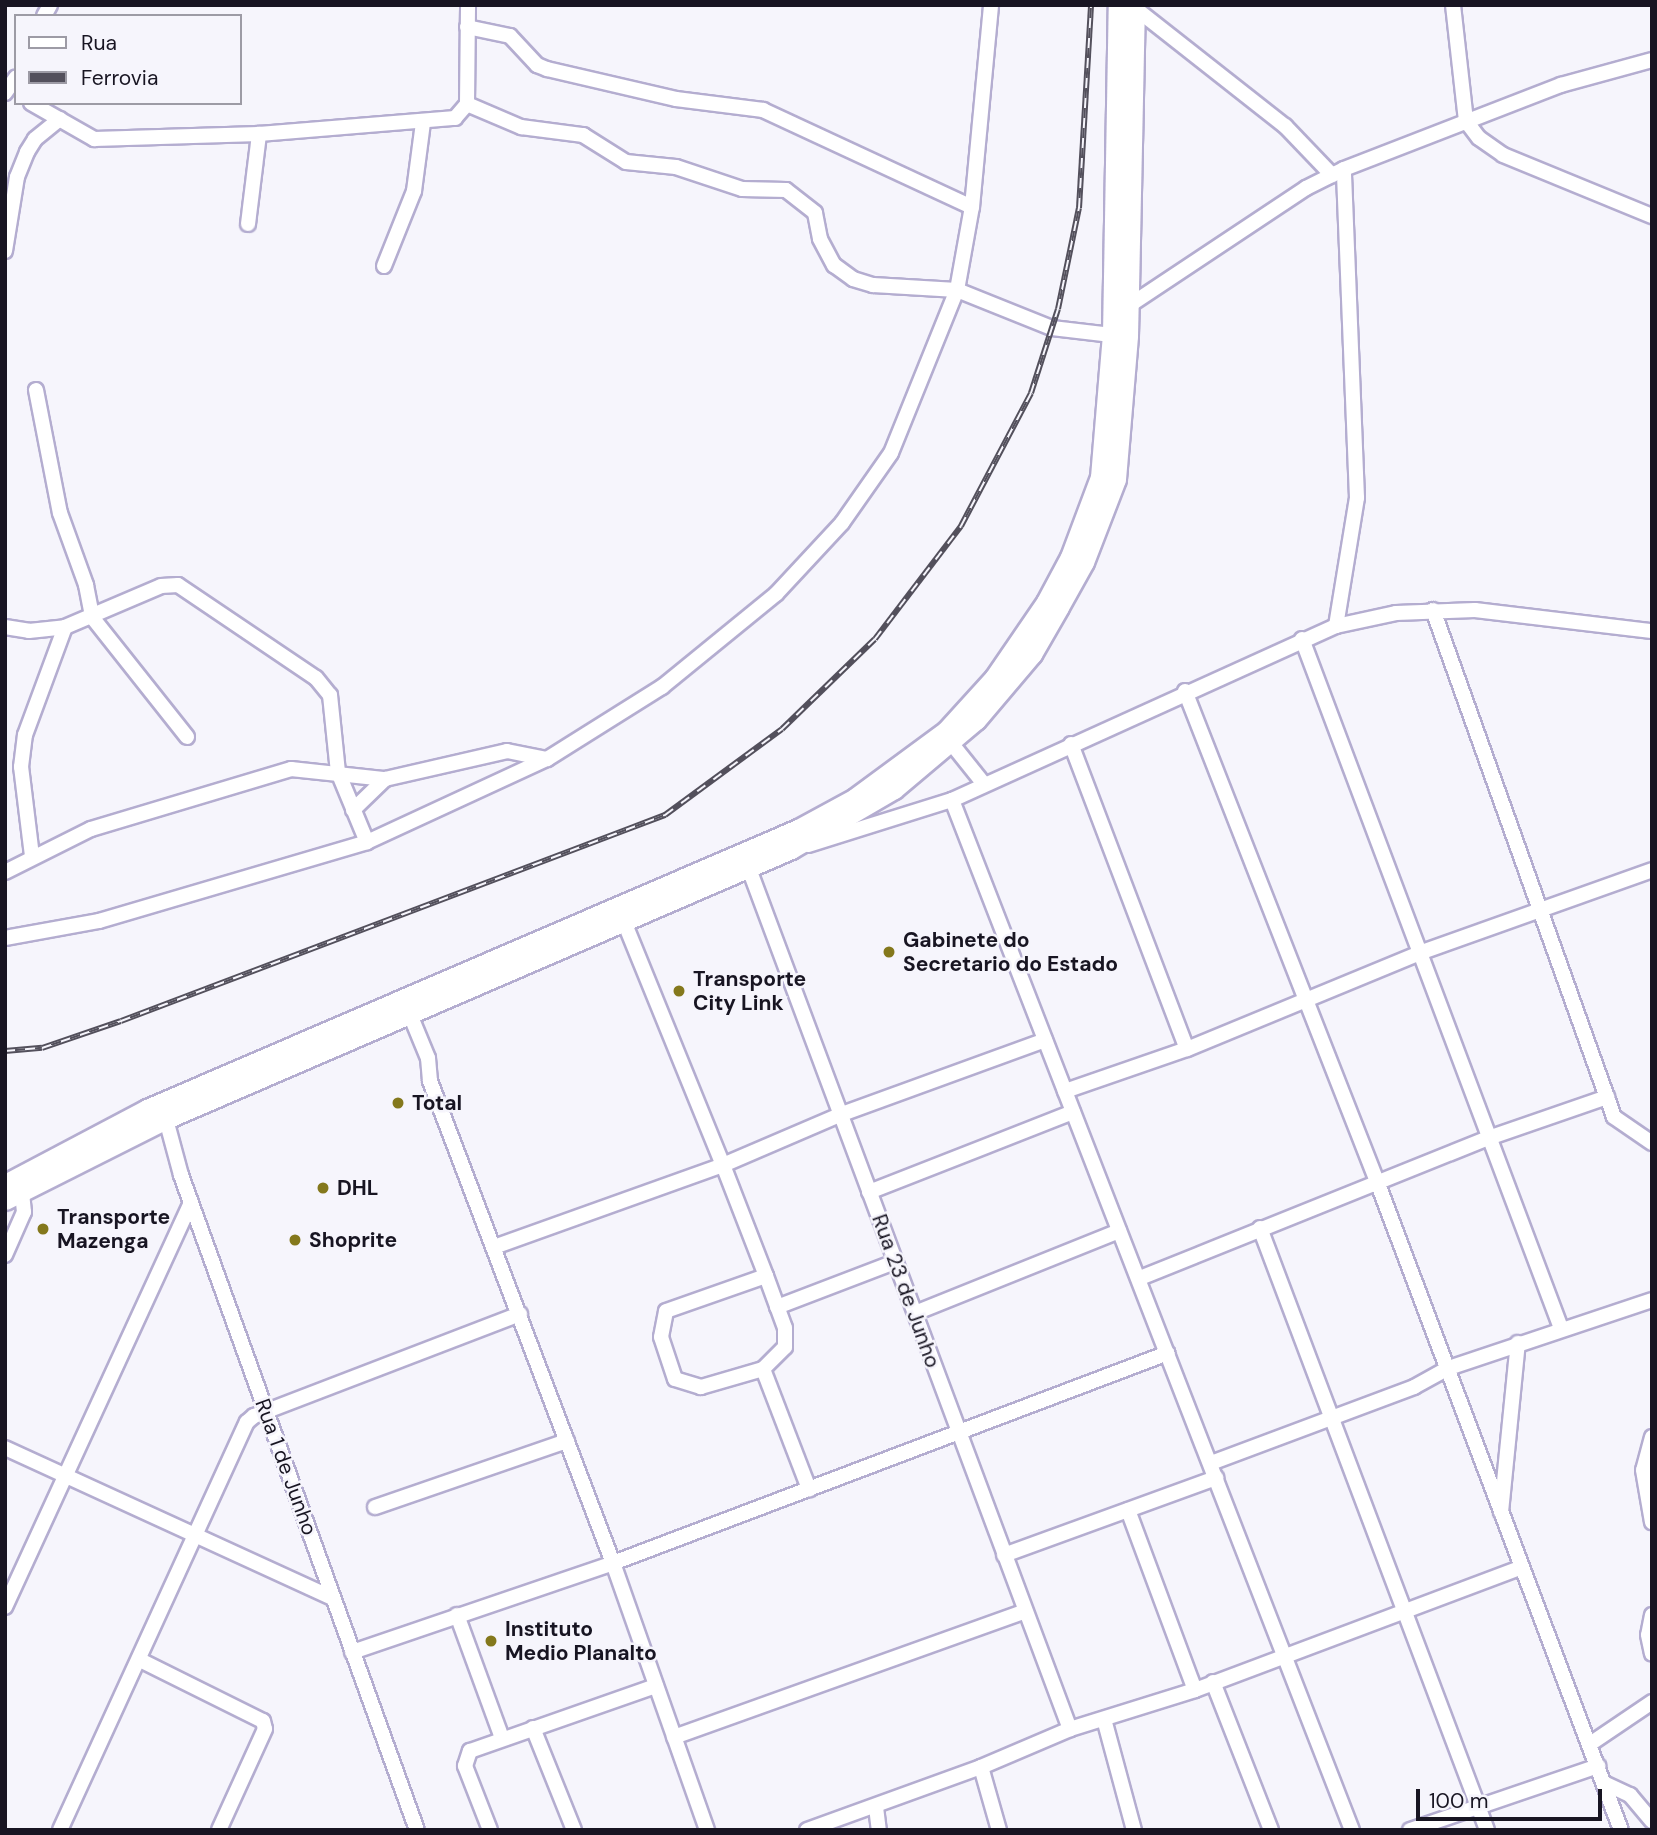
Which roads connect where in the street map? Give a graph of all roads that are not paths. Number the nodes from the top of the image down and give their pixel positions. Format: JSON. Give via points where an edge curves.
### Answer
{"nodes":[{"id":1,"x":468,"y":5,"type":"edge"},
{"id":2,"x":991,"y":5,"type":"edge"},
{"id":3,"x":1453,"y":5,"type":"edge"},
{"id":4,"x":1129,"y":6,"type":"edge"},
{"id":5,"x":467,"y":27,"type":"junction"},
{"id":6,"x":1652,"y":60,"type":"edge"},
{"id":7,"x":467,"y":104,"type":"junction"},
{"id":8,"x":35,"y":105,"type":"edge"},
{"id":9,"x":60,"y":119,"type":"junction"},
{"id":10,"x":1466,"y":121,"type":"junction"},
{"id":11,"x":423,"y":123,"type":"junction"},
{"id":12,"x":259,"y":134,"type":"junction"},
{"id":13,"x":1338,"y":172,"type":"junction"},
{"id":14,"x":972,"y":207,"type":"junction"},
{"id":15,"x":1652,"y":216,"type":"edge"},
{"id":16,"x":248,"y":224,"type":"dead end"},
{"id":17,"x":5,"y":251,"type":"edge"},
{"id":18,"x":384,"y":266,"type":"dead end"},
{"id":19,"x":957,"y":290,"type":"junction"},
{"id":20,"x":1127,"y":307,"type":"junction"},
{"id":21,"x":1112,"y":335,"type":"junction"},
{"id":22,"x":37,"y":390,"type":"dead end"},
{"id":23,"x":1433,"y":610,"type":"junction"},
{"id":24,"x":92,"y":617,"type":"junction"},
{"id":25,"x":1336,"y":626,"type":"junction"},
{"id":26,"x":5,"y":627,"type":"edge"},
{"id":27,"x":65,"y":627,"type":"junction"},
{"id":28,"x":1652,"y":631,"type":"edge"},
{"id":29,"x":1302,"y":639,"type":"junction"},
{"id":30,"x":1185,"y":691,"type":"junction"},
{"id":31,"x":187,"y":737,"type":"dead end"},
{"id":32,"x":952,"y":744,"type":"junction"},
{"id":33,"x":1071,"y":744,"type":"junction"},
{"id":34,"x":547,"y":759,"type":"junction"},
{"id":35,"x":338,"y":772,"type":"junction"},
{"id":36,"x":385,"y":779,"type":"junction"},
{"id":37,"x":984,"y":784,"type":"junction"},
{"id":38,"x":952,"y":800,"type":"junction"},
{"id":39,"x":353,"y":810,"type":"junction"},
{"id":40,"x":367,"y":842,"type":"junction"},
{"id":41,"x":791,"y":849,"type":"junction"},
{"id":42,"x":32,"y":856,"type":"junction"},
{"id":43,"x":745,"y":859,"type":"junction"},
{"id":44,"x":1652,"y":870,"type":"edge"},
{"id":45,"x":5,"y":872,"type":"edge"},
{"id":46,"x":1542,"y":908,"type":"junction"},
{"id":47,"x":623,"y":919,"type":"junction"},
{"id":48,"x":5,"y":938,"type":"edge"},
{"id":49,"x":1422,"y":952,"type":"junction"},
{"id":50,"x":1306,"y":1000,"type":"junction"},
{"id":51,"x":409,"y":1012,"type":"junction"},
{"id":52,"x":1045,"y":1040,"type":"junction"},
{"id":53,"x":1187,"y":1049,"type":"junction"},
{"id":54,"x":1065,"y":1091,"type":"junction"},
{"id":55,"x":1606,"y":1097,"type":"junction"},
{"id":56,"x":164,"y":1111,"type":"junction"},
{"id":57,"x":1073,"y":1112,"type":"junction"},
{"id":58,"x":842,"y":1114,"type":"junction"},
{"id":59,"x":1492,"y":1138,"type":"junction"},
{"id":60,"x":1651,"y":1141,"type":"edge"},
{"id":61,"x":723,"y":1165,"type":"junction"},
{"id":62,"x":1378,"y":1184,"type":"junction"},
{"id":63,"x":11,"y":1192,"type":"edge"},
{"id":64,"x":869,"y":1192,"type":"junction"},
{"id":65,"x":191,"y":1203,"type":"junction"},
{"id":66,"x":1260,"y":1228,"type":"junction"},
{"id":67,"x":1119,"y":1231,"type":"junction"},
{"id":68,"x":494,"y":1247,"type":"junction"},
{"id":69,"x":5,"y":1255,"type":"edge"},
{"id":70,"x":895,"y":1262,"type":"junction"},
{"id":71,"x":766,"y":1276,"type":"junction"},
{"id":72,"x":1140,"y":1278,"type":"junction"},
{"id":73,"x":1652,"y":1300,"type":"edge"},
{"id":74,"x":777,"y":1307,"type":"junction"},
{"id":75,"x":915,"y":1313,"type":"junction"},
{"id":76,"x":520,"y":1314,"type":"junction"},
{"id":77,"x":1561,"y":1328,"type":"junction"},
{"id":78,"x":1518,"y":1343,"type":"junction"},
{"id":79,"x":1168,"y":1353,"type":"junction"},
{"id":80,"x":762,"y":1369,"type":"junction"},
{"id":81,"x":1446,"y":1369,"type":"junction"},
{"id":82,"x":266,"y":1411,"type":"junction"},
{"id":83,"x":1334,"y":1418,"type":"junction"},
{"id":84,"x":957,"y":1430,"type":"junction"},
{"id":85,"x":1652,"y":1437,"type":"edge"},
{"id":86,"x":567,"y":1441,"type":"junction"},
{"id":87,"x":5,"y":1448,"type":"edge"},
{"id":88,"x":1213,"y":1471,"type":"junction"},
{"id":89,"x":66,"y":1476,"type":"junction"},
{"id":90,"x":809,"y":1489,"type":"junction"},
{"id":91,"x":375,"y":1507,"type":"dead end"},
{"id":92,"x":1128,"y":1510,"type":"junction"},
{"id":93,"x":1500,"y":1517,"type":"junction"},
{"id":94,"x":1652,"y":1522,"type":"edge"},
{"id":95,"x":198,"y":1536,"type":"junction"},
{"id":96,"x":1003,"y":1555,"type":"junction"},
{"id":97,"x":613,"y":1563,"type":"junction"},
{"id":98,"x":1520,"y":1569,"type":"junction"},
{"id":99,"x":333,"y":1598,"type":"junction"},
{"id":100,"x":5,"y":1607,"type":"edge"},
{"id":101,"x":1403,"y":1609,"type":"junction"},
{"id":102,"x":1025,"y":1611,"type":"junction"},
{"id":103,"x":457,"y":1615,"type":"junction"},
{"id":104,"x":1652,"y":1615,"type":"edge"},
{"id":105,"x":352,"y":1652,"type":"junction"},
{"id":106,"x":1283,"y":1654,"type":"junction"},
{"id":107,"x":1652,"y":1654,"type":"edge"},
{"id":108,"x":140,"y":1660,"type":"junction"},
{"id":109,"x":1213,"y":1682,"type":"junction"},
{"id":110,"x":656,"y":1686,"type":"junction"},
{"id":111,"x":1195,"y":1690,"type":"junction"},
{"id":112,"x":1652,"y":1702,"type":"edge"},
{"id":113,"x":1104,"y":1718,"type":"junction"},
{"id":114,"x":533,"y":1728,"type":"junction"},
{"id":115,"x":1070,"y":1729,"type":"junction"},
{"id":116,"x":674,"y":1737,"type":"junction"},
{"id":117,"x":502,"y":1738,"type":"junction"},
{"id":118,"x":1590,"y":1744,"type":"junction"},
{"id":119,"x":1598,"y":1766,"type":"junction"},
{"id":120,"x":981,"y":1767,"type":"junction"},
{"id":121,"x":1604,"y":1783,"type":"junction"},
{"id":122,"x":1478,"y":1805,"type":"junction"},
{"id":123,"x":876,"y":1807,"type":"junction"},
{"id":124,"x":1652,"y":1821,"type":"edge"},
{"id":125,"x":60,"y":1830,"type":"edge"},
{"id":126,"x":219,"y":1830,"type":"edge"},
{"id":127,"x":417,"y":1830,"type":"edge"},
{"id":128,"x":490,"y":1830,"type":"edge"},
{"id":129,"x":574,"y":1830,"type":"edge"},
{"id":130,"x":707,"y":1830,"type":"edge"},
{"id":131,"x":807,"y":1830,"type":"edge"},
{"id":132,"x":879,"y":1830,"type":"edge"},
{"id":133,"x":999,"y":1830,"type":"edge"},
{"id":134,"x":1134,"y":1830,"type":"edge"},
{"id":135,"x":1271,"y":1830,"type":"edge"},
{"id":136,"x":1352,"y":1830,"type":"edge"},
{"id":137,"x":1410,"y":1830,"type":"edge"},
{"id":138,"x":1487,"y":1830,"type":"edge"},
{"id":139,"x":1621,"y":1830,"type":"edge"}],
"edges":[{"from":1,"to":5,"type":"street"},
{"from":2,"to":14,"type":"street"},
{"from":3,"to":10,"type":"street"},
{"from":4,"to":13,"type":"street"},
{"from":4,"to":20,"type":"highway"},
{"from":4,"to":21,"type":"highway"},
{"from":5,"to":7,"type":"street"},
{"from":5,"to":14,"type":"street","via":[[510,36],[537,65],[547,69],[677,99],[763,110]]},
{"from":6,"to":10,"type":"street","via":[[1561,85]]},
{"from":7,"to":11,"type":"street","via":[[455,118]]},
{"from":7,"to":19,"type":"street","via":[[522,127],[583,135],[636,164],[676,167],[742,189],[786,190],[815,213],[820,239],[834,265],[853,279],[873,285]]},
{"from":8,"to":9,"type":"street"},
{"from":9,"to":12,"type":"street","via":[[94,139]]},
{"from":9,"to":17,"type":"street","via":[[35,139],[27,152],[17,177]]},
{"from":10,"to":13,"type":"street"},
{"from":10,"to":15,"type":"street","via":[[1503,155]]},
{"from":11,"to":12,"type":"street"},
{"from":11,"to":18,"type":"street","via":[[414,191]]},
{"from":12,"to":16,"type":"street"},
{"from":13,"to":20,"type":"street"},
{"from":13,"to":25,"type":"street","via":[[1357,498]]},
{"from":14,"to":19,"type":"street"},
{"from":19,"to":21,"type":"street","via":[[1052,328]]},
{"from":19,"to":34,"type":"street","via":[[891,453],[842,523],[776,594],[662,687]]},
{"from":20,"to":32,"type":"highway","via":[[1122,439],[1116,479],[1103,515],[1084,562],[1031,654]]},
{"from":21,"to":43,"type":"highway","via":[[1107,434],[1097,488],[1070,557],[1018,647],[946,731],[919,752],[855,798]]},
{"from":22,"to":24,"type":"street","via":[[60,513],[86,585]]},
{"from":23,"to":25,"type":"street"},
{"from":23,"to":28,"type":"street","via":[[1511,612]]},
{"from":23,"to":46,"type":"street"},
{"from":24,"to":27,"type":"street"},
{"from":24,"to":31,"type":"street"},
{"from":24,"to":35,"type":"street","via":[[161,586],[178,584],[316,678],[333,703]]},
{"from":25,"to":29,"type":"street"},
{"from":26,"to":27,"type":"street","via":[[29,631]]},
{"from":27,"to":42,"type":"street","via":[[25,735],[21,767]]},
{"from":29,"to":30,"type":"street"},
{"from":29,"to":49,"type":"street"},
{"from":30,"to":33,"type":"street"},
{"from":30,"to":50,"type":"street"},
{"from":32,"to":37,"type":"street"},
{"from":32,"to":41,"type":"highway","via":[[894,789]]},
{"from":33,"to":37,"type":"street"},
{"from":33,"to":53,"type":"street"},
{"from":34,"to":36,"type":"street","via":[[507,751]]},
{"from":34,"to":40,"type":"street"},
{"from":35,"to":36,"type":"street"},
{"from":35,"to":39,"type":"street"},
{"from":35,"to":42,"type":"street","via":[[291,769],[91,829]]},
{"from":36,"to":39,"type":"street"},
{"from":37,"to":38,"type":"street"},
{"from":38,"to":41,"type":"street"},
{"from":38,"to":52,"type":"street"},
{"from":39,"to":40,"type":"street"},
{"from":40,"to":48,"type":"street","via":[[99,921]]},
{"from":41,"to":43,"type":"highway"},
{"from":42,"to":45,"type":"street"},
{"from":43,"to":47,"type":"highway"},
{"from":43,"to":56,"type":"highway"},
{"from":43,"to":58,"type":"street","name":"Rua 23 de Junho"},
{"from":44,"to":46,"type":"street"},
{"from":46,"to":49,"type":"street"},
{"from":46,"to":55,"type":"street"},
{"from":47,"to":51,"type":"highway"},
{"from":47,"to":61,"type":"street"},
{"from":49,"to":50,"type":"street"},
{"from":49,"to":59,"type":"street"},
{"from":50,"to":53,"type":"street"},
{"from":50,"to":62,"type":"street"},
{"from":51,"to":56,"type":"highway"},
{"from":51,"to":68,"type":"street","via":[[428,1058],[430,1082]]},
{"from":52,"to":54,"type":"street"},
{"from":52,"to":58,"type":"street"},
{"from":53,"to":54,"type":"street"},
{"from":54,"to":57,"type":"street"},
{"from":55,"to":59,"type":"street"},
{"from":55,"to":60,"type":"street","via":[[1625,1129]]},
{"from":56,"to":63,"type":"highway"},
{"from":56,"to":65,"type":"street","name":"Rua 1 de Junho"},
{"from":57,"to":64,"type":"street"},
{"from":57,"to":67,"type":"street"},
{"from":58,"to":61,"type":"street"},
{"from":58,"to":64,"type":"street","name":"Rua 23 de Junho"},
{"from":59,"to":62,"type":"street"},
{"from":59,"to":77,"type":"street"},
{"from":61,"to":68,"type":"street"},
{"from":61,"to":71,"type":"street"},
{"from":62,"to":66,"type":"street"},
{"from":62,"to":81,"type":"street"},
{"from":63,"to":69,"type":"street","via":[[24,1212]]},
{"from":64,"to":70,"type":"street","name":"Rua 23 de Junho"},
{"from":65,"to":82,"type":"street","name":"Rua 1 de Junho"},
{"from":65,"to":89,"type":"street"},
{"from":66,"to":72,"type":"street"},
{"from":66,"to":83,"type":"street"},
{"from":67,"to":72,"type":"street"},
{"from":67,"to":75,"type":"street"},
{"from":68,"to":76,"type":"street"},
{"from":70,"to":74,"type":"street"},
{"from":70,"to":75,"type":"street","name":"Rua 23 de Junho"},
{"from":71,"to":74,"type":"street"},
{"from":71,"to":80,"type":"street","via":[[678,1304],[666,1311],[660,1322],[675,1379],[687,1386],[701,1387]]},
{"from":72,"to":79,"type":"street"},
{"from":73,"to":77,"type":"street"},
{"from":74,"to":80,"type":"street","via":[[785,1347]]},
{"from":75,"to":84,"type":"street","name":"Rua 23 de Junho"},
{"from":76,"to":82,"type":"street"},
{"from":76,"to":86,"type":"street"},
{"from":77,"to":78,"type":"street"},
{"from":78,"to":81,"type":"street"},
{"from":78,"to":93,"type":"street"},
{"from":79,"to":84,"type":"street"},
{"from":79,"to":88,"type":"street"},
{"from":80,"to":90,"type":"street"},
{"from":81,"to":83,"type":"street"},
{"from":81,"to":93,"type":"street"},
{"from":82,"to":95,"type":"street","via":[[247,1422]]},
{"from":82,"to":99,"type":"street","name":"Rua 1 de Junho"},
{"from":83,"to":88,"type":"street"},
{"from":83,"to":101,"type":"street"},
{"from":84,"to":90,"type":"street"},
{"from":84,"to":96,"type":"street","name":"Rua 23 de Junho"},
{"from":85,"to":94,"type":"street","via":[[1643,1470]]},
{"from":86,"to":91,"type":"street"},
{"from":86,"to":97,"type":"street"},
{"from":87,"to":89,"type":"street"},
{"from":88,"to":92,"type":"street"},
{"from":88,"to":106,"type":"street"},
{"from":89,"to":95,"type":"street"},
{"from":89,"to":100,"type":"street"},
{"from":90,"to":97,"type":"street"},
{"from":92,"to":96,"type":"street"},
{"from":92,"to":111,"type":"street"},
{"from":93,"to":98,"type":"street"},
{"from":95,"to":99,"type":"street"},
{"from":95,"to":108,"type":"street"},
{"from":96,"to":102,"type":"street","name":"Rua 23 de Junho"},
{"from":97,"to":103,"type":"street"},
{"from":97,"to":110,"type":"street"},
{"from":98,"to":101,"type":"street"},
{"from":98,"to":118,"type":"street"},
{"from":99,"to":105,"type":"street","name":"Rua 1 de Junho"},
{"from":101,"to":106,"type":"street"},
{"from":101,"to":122,"type":"street"},
{"from":102,"to":115,"type":"street","name":"Rua 23 de Junho"},
{"from":102,"to":116,"type":"street"},
{"from":103,"to":105,"type":"street"},
{"from":103,"to":117,"type":"street"},
{"from":104,"to":107,"type":"street","via":[[1648,1635]]},
{"from":105,"to":127,"type":"street","name":"Rua 1 de Junho"},
{"from":106,"to":109,"type":"street"},
{"from":106,"to":136,"type":"street"},
{"from":108,"to":125,"type":"street"},
{"from":108,"to":126,"type":"street","via":[[263,1721],[265,1730]]},
{"from":109,"to":111,"type":"street"},
{"from":109,"to":135,"type":"street"},
{"from":110,"to":114,"type":"street"},
{"from":110,"to":116,"type":"street"},
{"from":111,"to":113,"type":"street"},
{"from":112,"to":118,"type":"street"},
{"from":113,"to":115,"type":"street"},
{"from":113,"to":134,"type":"street"},
{"from":114,"to":117,"type":"street"},
{"from":114,"to":129,"type":"street"},
{"from":115,"to":120,"type":"street"},
{"from":116,"to":130,"type":"street"},
{"from":117,"to":128,"type":"street","via":[[464,1757]]},
{"from":118,"to":119,"type":"street"},
{"from":119,"to":121,"type":"street"},
{"from":119,"to":122,"type":"street"},
{"from":120,"to":123,"type":"street"},
{"from":120,"to":133,"type":"street"},
{"from":121,"to":124,"type":"street","via":[[1630,1795]]},
{"from":121,"to":139,"type":"street"},
{"from":122,"to":137,"type":"street"},
{"from":122,"to":138,"type":"street"},
{"from":123,"to":131,"type":"street"},
{"from":123,"to":132,"type":"street"}]}
